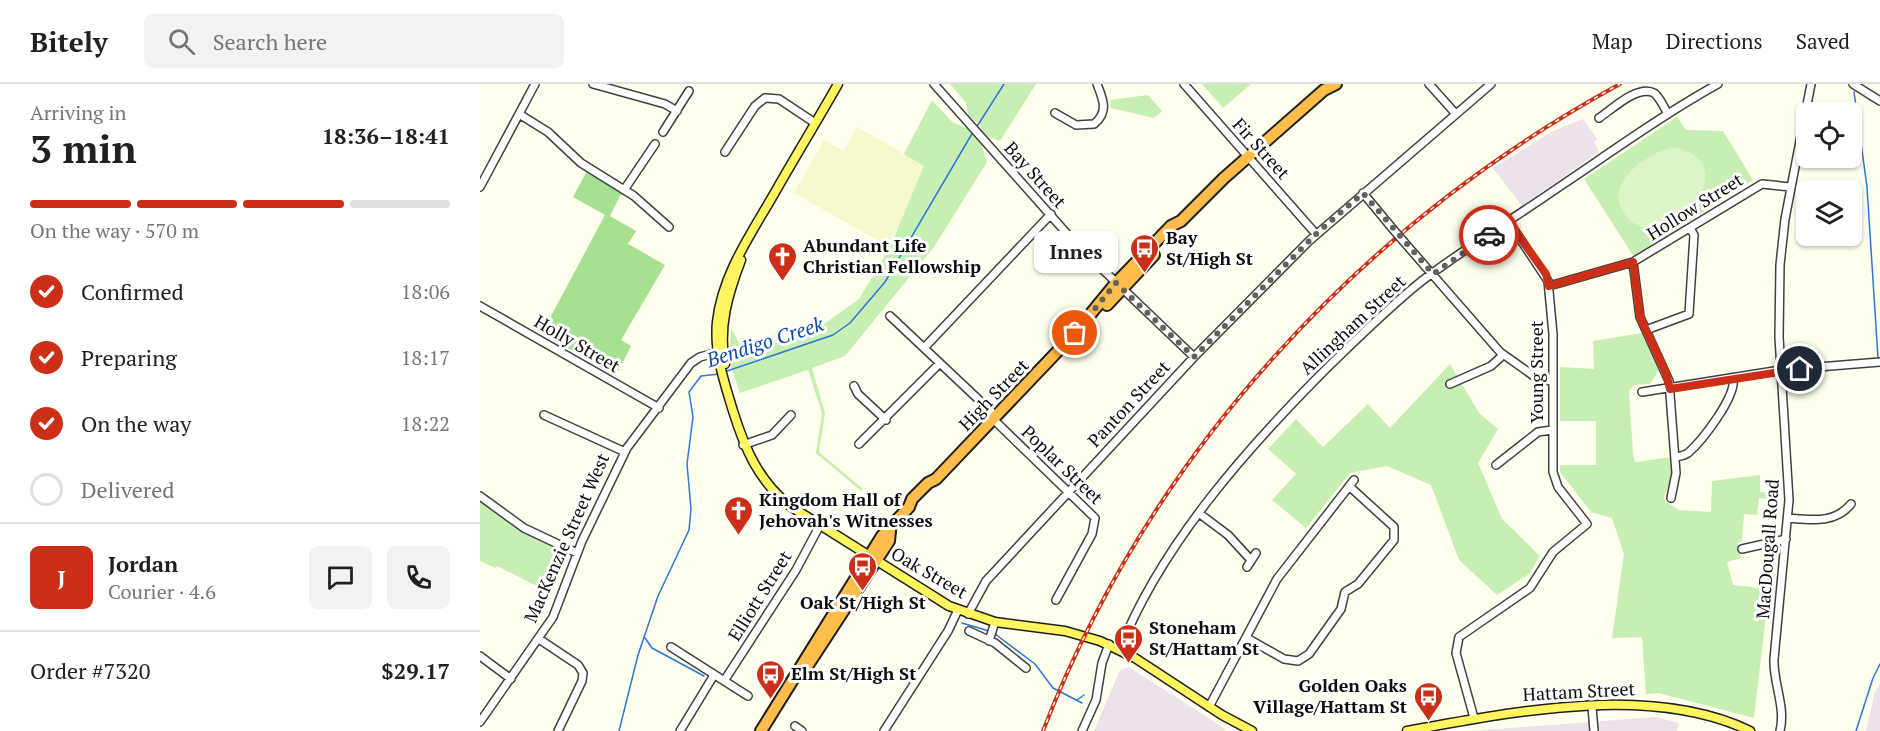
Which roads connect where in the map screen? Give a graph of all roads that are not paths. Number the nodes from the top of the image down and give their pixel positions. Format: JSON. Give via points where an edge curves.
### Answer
{"nodes":[{"id":1,"x":536,"y":84,"type":"edge"},
{"id":2,"x":593,"y":84,"type":"edge"},
{"id":3,"x":838,"y":84,"type":"edge"},
{"id":4,"x":934,"y":84,"type":"edge"},
{"id":5,"x":1097,"y":84,"type":"edge"},
{"id":6,"x":1184,"y":84,"type":"edge"},
{"id":7,"x":1336,"y":84,"type":"edge"},
{"id":8,"x":1429,"y":84,"type":"edge"},
{"id":9,"x":1491,"y":84,"type":"edge"},
{"id":10,"x":1718,"y":84,"type":"edge"},
{"id":11,"x":1811,"y":84,"type":"edge"},
{"id":12,"x":1853,"y":84,"type":"edge"},
{"id":13,"x":1325,"y":87,"type":"edge"},
{"id":14,"x":689,"y":91,"type":"dead end"},
{"id":15,"x":1880,"y":101,"type":"edge"},
{"id":16,"x":677,"y":111,"type":"junction"},
{"id":17,"x":1055,"y":113,"type":"dead end"},
{"id":18,"x":519,"y":114,"type":"junction"},
{"id":19,"x":1455,"y":114,"type":"junction"},
{"id":20,"x":1668,"y":114,"type":"junction"},
{"id":21,"x":1599,"y":118,"type":"dead end"},
{"id":22,"x":815,"y":123,"type":"junction"},
{"id":23,"x":663,"y":132,"type":"dead end"},
{"id":24,"x":655,"y":144,"type":"dead end"},
{"id":25,"x":725,"y":152,"type":"dead end"},
{"id":26,"x":1249,"y":156,"type":"junction"},
{"id":27,"x":1791,"y":187,"type":"junction"},
{"id":28,"x":480,"y":188,"type":"edge"},
{"id":29,"x":624,"y":190,"type":"junction"},
{"id":30,"x":1363,"y":193,"type":"junction"},
{"id":31,"x":1051,"y":214,"type":"junction"},
{"id":32,"x":1509,"y":222,"type":"junction"},
{"id":33,"x":669,"y":227,"type":"dead end"},
{"id":34,"x":1690,"y":228,"type":"junction"},
{"id":35,"x":1316,"y":234,"type":"junction"},
{"id":36,"x":1633,"y":262,"type":"junction"},
{"id":37,"x":1433,"y":274,"type":"junction"},
{"id":38,"x":1119,"y":286,"type":"junction"},
{"id":39,"x":1549,"y":286,"type":"junction"},
{"id":40,"x":480,"y":306,"type":"edge"},
{"id":41,"x":890,"y":316,"type":"dead end"},
{"id":42,"x":1646,"y":330,"type":"junction"},
{"id":43,"x":924,"y":348,"type":"junction"},
{"id":44,"x":720,"y":352,"type":"junction"},
{"id":45,"x":1503,"y":355,"type":"junction"},
{"id":46,"x":1194,"y":357,"type":"junction"},
{"id":47,"x":1880,"y":362,"type":"edge"},
{"id":48,"x":939,"y":364,"type":"junction"},
{"id":49,"x":1781,"y":370,"type":"junction"},
{"id":50,"x":1733,"y":378,"type":"junction"},
{"id":51,"x":1552,"y":381,"type":"junction"},
{"id":52,"x":1450,"y":384,"type":"dead end"},
{"id":53,"x":854,"y":386,"type":"dead end"},
{"id":54,"x":1670,"y":389,"type":"junction"},
{"id":55,"x":1642,"y":392,"type":"dead end"},
{"id":56,"x":659,"y":408,"type":"junction"},
{"id":57,"x":544,"y":415,"type":"dead end"},
{"id":58,"x":791,"y":415,"type":"dead end"},
{"id":59,"x":994,"y":418,"type":"junction"},
{"id":60,"x":886,"y":420,"type":"junction"},
{"id":61,"x":1552,"y":430,"type":"junction"},
{"id":62,"x":859,"y":444,"type":"dead end"},
{"id":63,"x":743,"y":445,"type":"junction"},
{"id":64,"x":625,"y":452,"type":"junction"},
{"id":65,"x":1675,"y":457,"type":"junction"},
{"id":66,"x":1496,"y":465,"type":"dead end"},
{"id":67,"x":1354,"y":480,"type":"dead end"},
{"id":68,"x":1349,"y":486,"type":"junction"},
{"id":69,"x":1068,"y":490,"type":"junction"},
{"id":70,"x":480,"y":496,"type":"edge"},
{"id":71,"x":1671,"y":498,"type":"dead end"},
{"id":72,"x":1851,"y":504,"type":"dead end"},
{"id":73,"x":1200,"y":514,"type":"junction"},
{"id":74,"x":1788,"y":518,"type":"junction"},
{"id":75,"x":820,"y":525,"type":"junction"},
{"id":76,"x":1786,"y":539,"type":"junction"},
{"id":77,"x":1742,"y":549,"type":"dead end"},
{"id":78,"x":577,"y":553,"type":"junction"},
{"id":79,"x":1256,"y":553,"type":"dead end"},
{"id":80,"x":873,"y":559,"type":"junction"},
{"id":81,"x":1250,"y":559,"type":"junction"},
{"id":82,"x":1247,"y":567,"type":"dead end"},
{"id":83,"x":1056,"y":600,"type":"dead end"},
{"id":84,"x":958,"y":610,"type":"junction"},
{"id":85,"x":968,"y":614,"type":"junction"},
{"id":86,"x":995,"y":622,"type":"junction"},
{"id":87,"x":969,"y":631,"type":"dead end"},
{"id":88,"x":1247,"y":638,"type":"junction"},
{"id":89,"x":539,"y":639,"type":"junction"},
{"id":90,"x":989,"y":640,"type":"junction"},
{"id":91,"x":1109,"y":644,"type":"junction"},
{"id":92,"x":671,"y":647,"type":"dead end"},
{"id":93,"x":1120,"y":650,"type":"junction"},
{"id":94,"x":480,"y":656,"type":"edge"},
{"id":95,"x":1026,"y":668,"type":"dead end"},
{"id":96,"x":714,"y":675,"type":"junction"},
{"id":97,"x":511,"y":678,"type":"junction"},
{"id":98,"x":724,"y":681,"type":"junction"},
{"id":99,"x":748,"y":696,"type":"dead end"},
{"id":100,"x":1209,"y":707,"type":"junction"},
{"id":101,"x":1592,"y":707,"type":"junction"},
{"id":102,"x":1474,"y":718,"type":"junction"},
{"id":103,"x":480,"y":722,"type":"edge"},
{"id":104,"x":795,"y":726,"type":"dead end"},
{"id":105,"x":1429,"y":729,"type":"edge"},
{"id":106,"x":558,"y":731,"type":"edge"},
{"id":107,"x":680,"y":731,"type":"edge"},
{"id":108,"x":761,"y":731,"type":"edge"},
{"id":109,"x":802,"y":731,"type":"edge"},
{"id":110,"x":885,"y":731,"type":"edge"},
{"id":111,"x":1082,"y":731,"type":"edge"},
{"id":112,"x":1252,"y":731,"type":"edge"},
{"id":113,"x":1407,"y":731,"type":"edge"},
{"id":114,"x":1594,"y":731,"type":"edge"},
{"id":115,"x":1750,"y":731,"type":"edge"},
{"id":116,"x":1780,"y":731,"type":"edge"}],
"edges":[{"from":1,"to":18,"type":"street"},
{"from":2,"to":16,"type":"street"},
{"from":3,"to":22,"type":"main road"},
{"from":4,"to":31,"type":"street","name":"Bay Street"},
{"from":5,"to":17,"type":"street","via":[[1104,107],[1094,124],[1076,125]]},
{"from":6,"to":26,"type":"street","name":"Fir Street"},
{"from":7,"to":13,"type":"highway","name":"High Street"},
{"from":8,"to":19,"type":"street"},
{"from":9,"to":19,"type":"street","name":"Panton Street"},
{"from":10,"to":20,"type":"street","name":"Allingham Street"},
{"from":11,"to":27,"type":"street","name":"MacDougall Road"},
{"from":12,"to":15,"type":"street"},
{"from":13,"to":26,"type":"highway","name":"High Street"},
{"from":14,"to":16,"type":"street"},
{"from":16,"to":23,"type":"street"},
{"from":18,"to":28,"type":"street"},
{"from":18,"to":29,"type":"street","via":[[548,132],[581,163]]},
{"from":19,"to":30,"type":"street","name":"Panton Street"},
{"from":20,"to":21,"type":"street","via":[[1657,96],[1647,92],[1623,99]]},
{"from":20,"to":32,"type":"street","name":"Allingham Street"},
{"from":22,"to":25,"type":"street","via":[[779,99],[765,98],[755,106]]},
{"from":22,"to":44,"type":"main road","via":[[750,237],[727,301]]},
{"from":24,"to":29,"type":"street"},
{"from":26,"to":35,"type":"street","name":"Fir Street"},
{"from":26,"to":38,"type":"highway","name":"High Street","via":[[1171,226]]},
{"from":27,"to":34,"type":"street","name":"Hollow Street","via":[[1762,184]]},
{"from":27,"to":49,"type":"street","name":"MacDougall Road","via":[[1779,286]]},
{"from":29,"to":33,"type":"street"},
{"from":30,"to":35,"type":"street","name":"Panton Street"},
{"from":30,"to":37,"type":"street","bridge":true},
{"from":31,"to":38,"type":"street","name":"Bay Street"},
{"from":31,"to":43,"type":"street"},
{"from":32,"to":37,"type":"street","name":"Allingham Street"},
{"from":32,"to":39,"type":"street","name":"Young Street","via":[[1546,274]]},
{"from":34,"to":36,"type":"street","name":"Hollow Street"},
{"from":34,"to":42,"type":"street","via":[[1694,235],[1689,314]]},
{"from":35,"to":46,"type":"street","name":"Panton Street"},
{"from":36,"to":39,"type":"street","name":"Hollow Street"},
{"from":36,"to":42,"type":"street","via":[[1639,314]]},
{"from":37,"to":45,"type":"street"},
{"from":37,"to":73,"type":"street","name":"Allingham Street","via":[[1377,320],[1300,396]]},
{"from":38,"to":46,"type":"street","name":"Bay Street"},
{"from":38,"to":59,"type":"highway","name":"High Street"},
{"from":39,"to":51,"type":"street","name":"Young Street"},
{"from":40,"to":56,"type":"street","name":"Holly Street"},
{"from":41,"to":43,"type":"street","name":"Poplar Street"},
{"from":42,"to":54,"type":"street"},
{"from":43,"to":48,"type":"street","name":"Poplar Street"},
{"from":44,"to":56,"type":"street","name":"MacKenzie Street West","via":[[691,363]]},
{"from":44,"to":63,"type":"main road","name":"Oak Street"},
{"from":45,"to":51,"type":"street","via":[[1538,379]]},
{"from":45,"to":52,"type":"street","via":[[1482,371]]},
{"from":46,"to":69,"type":"street","name":"Panton Street"},
{"from":47,"to":49,"type":"street"},
{"from":48,"to":59,"type":"street","name":"Poplar Street"},
{"from":48,"to":60,"type":"street"},
{"from":49,"to":50,"type":"street"},
{"from":49,"to":74,"type":"street","name":"MacDougall Road"},
{"from":50,"to":54,"type":"street"},
{"from":50,"to":65,"type":"street","via":[[1734,387],[1711,426],[1687,454]]},
{"from":51,"to":61,"type":"street","name":"Young Street"},
{"from":53,"to":60,"type":"street"},
{"from":54,"to":55,"type":"street"},
{"from":54,"to":65,"type":"street"},
{"from":56,"to":64,"type":"street","name":"MacKenzie Street West"},
{"from":57,"to":64,"type":"street"},
{"from":58,"to":63,"type":"street","via":[[772,435]]},
{"from":59,"to":69,"type":"street","name":"Poplar Street"},
{"from":59,"to":80,"type":"highway","name":"High Street","via":[[912,499],[890,531],[890,540]]},
{"from":60,"to":62,"type":"street"},
{"from":61,"to":66,"type":"street","via":[[1538,432]]},
{"from":61,"to":102,"type":"street","name":"Young Street","via":[[1554,477],[1587,524],[1553,552],[1530,588],[1465,630],[1457,641],[1456,656]]},
{"from":63,"to":75,"type":"main road","name":"Oak Street","via":[[769,486],[790,506]]},
{"from":64,"to":78,"type":"street","name":"MacKenzie Street West"},
{"from":65,"to":71,"type":"street","via":[[1676,478]]},
{"from":67,"to":68,"type":"street"},
{"from":68,"to":88,"type":"street","via":[[1277,579]]},
{"from":68,"to":88,"type":"street","via":[[1391,524],[1396,534],[1360,582],[1345,592],[1341,609],[1309,654],[1299,661],[1284,659]]},
{"from":69,"to":83,"type":"street","name":"Poplar Street","via":[[1094,514],[1096,526]]},
{"from":69,"to":85,"type":"street","name":"Panton Street","via":[[986,580]]},
{"from":70,"to":78,"type":"street","via":[[524,528]]},
{"from":72,"to":74,"type":"street","via":[[1833,517]]},
{"from":73,"to":81,"type":"street","via":[[1228,535]]},
{"from":73,"to":93,"type":"street","name":"Allingham Street","via":[[1133,620]]},
{"from":74,"to":76,"type":"street","name":"MacDougall Road"},
{"from":75,"to":80,"type":"main road","name":"Oak Street"},
{"from":75,"to":98,"type":"street","name":"Elliott Street","via":[[796,570]]},
{"from":76,"to":77,"type":"street"},
{"from":76,"to":116,"type":"street","name":"MacDougall Road","via":[[1774,667],[1782,715]]},
{"from":78,"to":89,"type":"street","name":"MacKenzie Street West","via":[[560,603]]},
{"from":79,"to":81,"type":"street"},
{"from":80,"to":84,"type":"main road","name":"Oak Street"},
{"from":80,"to":108,"type":"highway","name":"High Street"},
{"from":81,"to":82,"type":"street"},
{"from":84,"to":85,"type":"main road","name":"Oak Street"},
{"from":84,"to":110,"type":"street"},
{"from":85,"to":86,"type":"main road","name":"Oak Street"},
{"from":86,"to":90,"type":"street"},
{"from":86,"to":91,"type":"main road","name":"Oak Street","via":[[1071,632]]},
{"from":87,"to":90,"type":"street"},
{"from":88,"to":100,"type":"street"},
{"from":89,"to":97,"type":"street","name":"MacKenzie Street West"},
{"from":89,"to":106,"type":"street","via":[[578,665],[583,673]]},
{"from":90,"to":95,"type":"street"},
{"from":91,"to":93,"type":"main road"},
{"from":91,"to":111,"type":"street","via":[[1096,700]]},
{"from":92,"to":96,"type":"street"},
{"from":93,"to":100,"type":"main road"},
{"from":94,"to":97,"type":"street"},
{"from":96,"to":98,"type":"street"},
{"from":96,"to":107,"type":"street"},
{"from":97,"to":103,"type":"street","name":"MacKenzie Street West"},
{"from":98,"to":99,"type":"street"},
{"from":100,"to":112,"type":"main road"},
{"from":101,"to":102,"type":"main road","name":"Hattam Street"},
{"from":101,"to":114,"type":"street"},
{"from":101,"to":115,"type":"main road","name":"Hattam Street","via":[[1664,706],[1708,715]]},
{"from":102,"to":105,"type":"main road","name":"Hattam Street"},
{"from":104,"to":109,"type":"street"},
{"from":105,"to":113,"type":"main road","name":"Hattam Street"}]}
